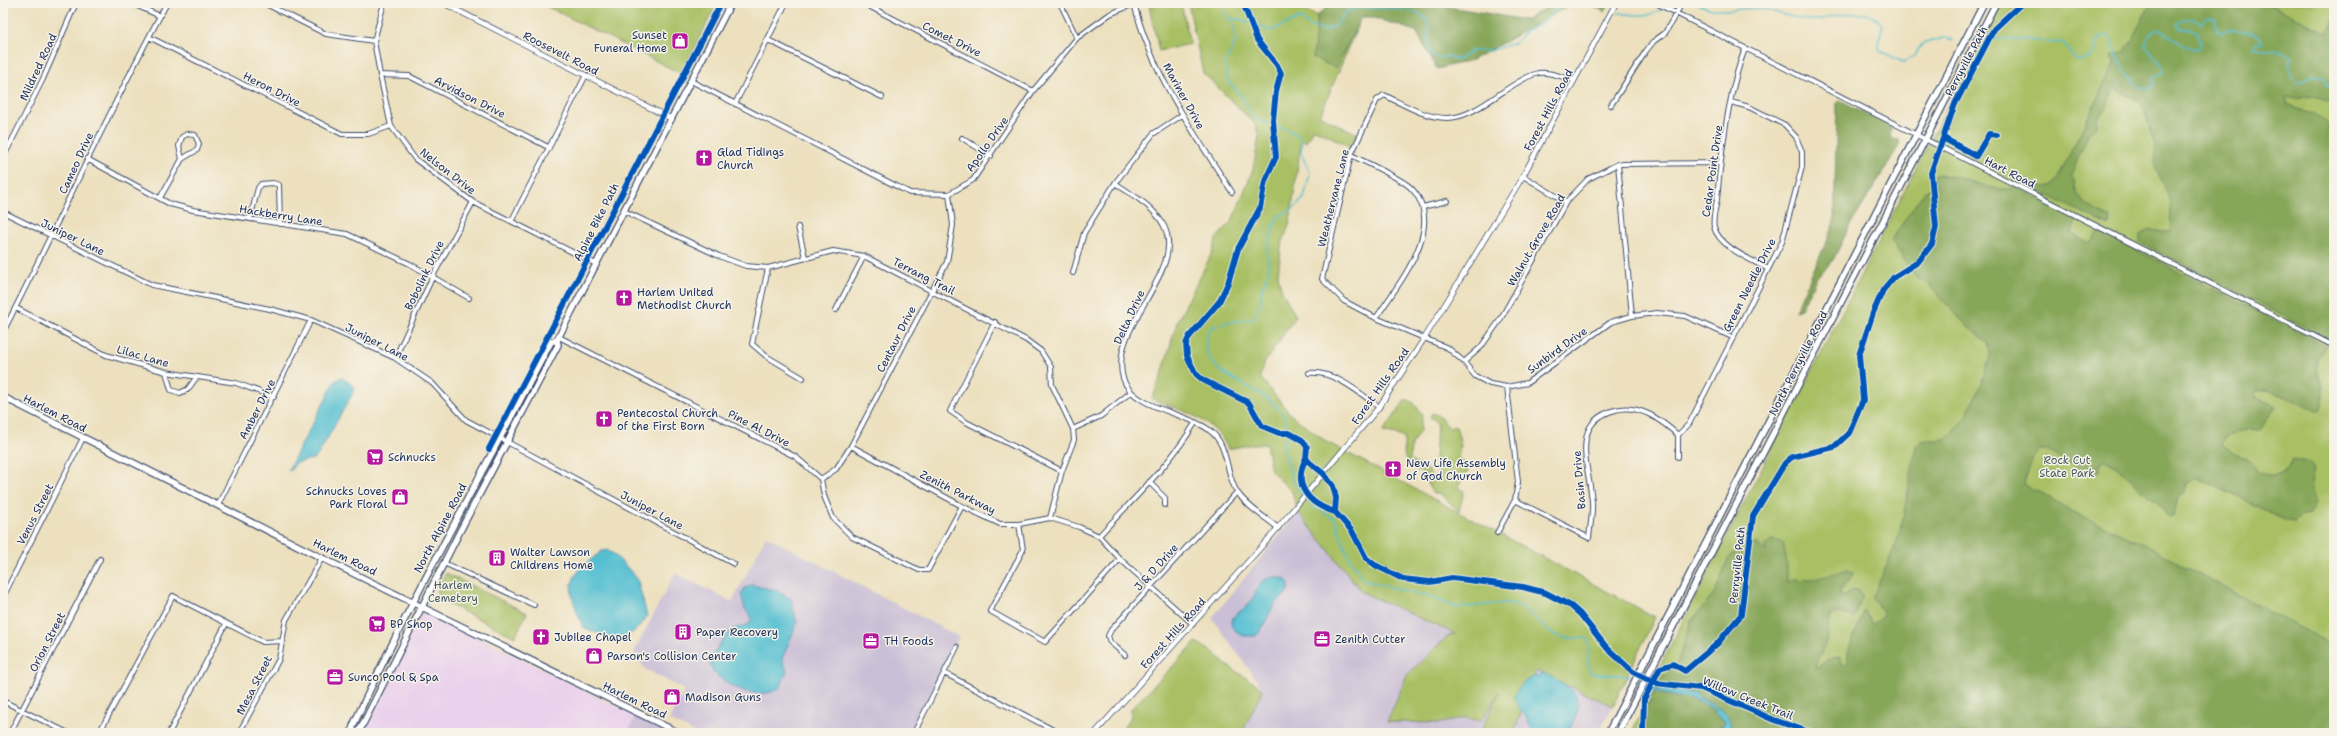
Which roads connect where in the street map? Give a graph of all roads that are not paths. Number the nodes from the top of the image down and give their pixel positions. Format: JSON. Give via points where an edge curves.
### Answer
{"nodes":[{"id":1,"x":76,"y":3,"type":"edge"},
{"id":2,"x":131,"y":3,"type":"edge"},
{"id":3,"x":167,"y":3,"type":"edge"},
{"id":4,"x":264,"y":3,"type":"edge"},
{"id":5,"x":384,"y":3,"type":"edge"},
{"id":6,"x":443,"y":3,"type":"edge"},
{"id":7,"x":731,"y":3,"type":"edge"},
{"id":8,"x":786,"y":3,"type":"edge"},
{"id":9,"x":863,"y":3,"type":"edge"},
{"id":10,"x":1060,"y":3,"type":"edge"},
{"id":11,"x":1616,"y":3,"type":"edge"},
{"id":12,"x":1656,"y":3,"type":"edge"},
{"id":13,"x":1682,"y":3,"type":"edge"},
{"id":14,"x":1984,"y":3,"type":"edge"},
{"id":15,"x":1996,"y":3,"type":"edge"},
{"id":16,"x":1134,"y":4,"type":"edge"},
{"id":17,"x":1677,"y":13,"type":"junction"},
{"id":18,"x":160,"y":16,"type":"junction"},
{"id":19,"x":149,"y":37,"type":"junction"},
{"id":20,"x":1077,"y":38,"type":"junction"},
{"id":21,"x":768,"y":40,"type":"junction"},
{"id":22,"x":374,"y":41,"type":"junction"},
{"id":23,"x":1745,"y":49,"type":"junction"},
{"id":24,"x":380,"y":75,"type":"junction"},
{"id":25,"x":586,"y":75,"type":"junction"},
{"id":26,"x":1574,"y":80,"type":"junction"},
{"id":27,"x":691,"y":81,"type":"junction"},
{"id":28,"x":1033,"y":91,"type":"junction"},
{"id":29,"x":882,"y":97,"type":"dead end"},
{"id":30,"x":1731,"y":102,"type":"junction"},
{"id":31,"x":735,"y":104,"type":"junction"},
{"id":32,"x":1610,"y":105,"type":"dead end"},
{"id":33,"x":1182,"y":115,"type":"junction"},
{"id":34,"x":672,"y":119,"type":"junction"},
{"id":35,"x":391,"y":126,"type":"junction"},
{"id":36,"x":1916,"y":134,"type":"junction"},
{"id":37,"x":962,"y":138,"type":"dead end"},
{"id":38,"x":1925,"y":139,"type":"junction"},
{"id":39,"x":548,"y":147,"type":"junction"},
{"id":40,"x":1351,"y":155,"type":"junction"},
{"id":41,"x":991,"y":156,"type":"junction"},
{"id":42,"x":3,"y":158,"type":"edge"},
{"id":43,"x":87,"y":159,"type":"junction"},
{"id":44,"x":182,"y":159,"type":"junction"},
{"id":45,"x":1720,"y":163,"type":"junction"},
{"id":46,"x":1618,"y":164,"type":"junction"},
{"id":47,"x":1523,"y":176,"type":"junction"},
{"id":48,"x":1114,"y":183,"type":"junction"},
{"id":49,"x":1232,"y":192,"type":"dead end"},
{"id":50,"x":949,"y":194,"type":"junction"},
{"id":51,"x":160,"y":198,"type":"junction"},
{"id":52,"x":1447,"y":201,"type":"dead end"},
{"id":53,"x":473,"y":202,"type":"junction"},
{"id":54,"x":1566,"y":202,"type":"junction"},
{"id":55,"x":1423,"y":207,"type":"junction"},
{"id":56,"x":624,"y":211,"type":"junction"},
{"id":57,"x":3,"y":212,"type":"edge"},
{"id":58,"x":250,"y":219,"type":"junction"},
{"id":59,"x":512,"y":220,"type":"junction"},
{"id":60,"x":280,"y":224,"type":"junction"},
{"id":61,"x":798,"y":227,"type":"dead end"},
{"id":62,"x":52,"y":237,"type":"junction"},
{"id":63,"x":864,"y":256,"type":"junction"},
{"id":64,"x":805,"y":257,"type":"junction"},
{"id":65,"x":596,"y":264,"type":"junction"},
{"id":66,"x":768,"y":268,"type":"junction"},
{"id":67,"x":1768,"y":269,"type":"junction"},
{"id":68,"x":1073,"y":273,"type":"dead end"},
{"id":69,"x":433,"y":276,"type":"junction"},
{"id":70,"x":1322,"y":279,"type":"joint"},
{"id":71,"x":931,"y":290,"type":"junction"},
{"id":72,"x":469,"y":298,"type":"dead end"},
{"id":73,"x":16,"y":308,"type":"junction"},
{"id":74,"x":836,"y":310,"type":"dead end"},
{"id":75,"x":1632,"y":316,"type":"junction"},
{"id":76,"x":1376,"y":318,"type":"junction"},
{"id":77,"x":311,"y":320,"type":"junction"},
{"id":78,"x":995,"y":322,"type":"junction"},
{"id":79,"x":3,"y":332,"type":"edge"},
{"id":80,"x":1732,"y":337,"type":"junction"},
{"id":81,"x":558,"y":338,"type":"junction"},
{"id":82,"x":1424,"y":339,"type":"junction"},
{"id":83,"x":2334,"y":346,"type":"edge"},
{"id":84,"x":395,"y":358,"type":"junction"},
{"id":85,"x":1464,"y":362,"type":"junction"},
{"id":86,"x":166,"y":372,"type":"junction"},
{"id":87,"x":1309,"y":373,"type":"dead end"},
{"id":88,"x":196,"y":378,"type":"junction"},
{"id":89,"x":803,"y":378,"type":"dead end"},
{"id":90,"x":1507,"y":386,"type":"junction"},
{"id":91,"x":1131,"y":392,"type":"junction"},
{"id":92,"x":3,"y":397,"type":"edge"},
{"id":93,"x":274,"y":397,"type":"junction"},
{"id":94,"x":1379,"y":407,"type":"junction"},
{"id":95,"x":1195,"y":423,"type":"junction"},
{"id":96,"x":1073,"y":429,"type":"junction"},
{"id":97,"x":1678,"y":435,"type":"junction"},
{"id":98,"x":83,"y":438,"type":"junction"},
{"id":99,"x":499,"y":439,"type":"junction"},
{"id":100,"x":507,"y":443,"type":"junction"},
{"id":101,"x":851,"y":446,"type":"junction"},
{"id":102,"x":1678,"y":457,"type":"dead end"},
{"id":103,"x":1062,"y":471,"type":"junction"},
{"id":104,"x":821,"y":479,"type":"junction"},
{"id":105,"x":1149,"y":482,"type":"junction"},
{"id":106,"x":1237,"y":492,"type":"junction"},
{"id":107,"x":1515,"y":500,"type":"junction"},
{"id":108,"x":218,"y":505,"type":"junction"},
{"id":109,"x":1165,"y":505,"type":"dead end"},
{"id":110,"x":962,"y":506,"type":"junction"},
{"id":111,"x":1050,"y":518,"type":"junction"},
{"id":112,"x":1019,"y":524,"type":"junction"},
{"id":113,"x":1278,"y":528,"type":"junction"},
{"id":114,"x":1497,"y":532,"type":"dead end"},
{"id":115,"x":1098,"y":536,"type":"junction"},
{"id":116,"x":100,"y":558,"type":"dead end"},
{"id":117,"x":322,"y":558,"type":"junction"},
{"id":118,"x":1120,"y":558,"type":"junction"},
{"id":119,"x":444,"y":563,"type":"junction"},
{"id":120,"x":734,"y":564,"type":"dead end"},
{"id":121,"x":1151,"y":586,"type":"junction"},
{"id":122,"x":3,"y":597,"type":"edge"},
{"id":123,"x":413,"y":602,"type":"junction"},
{"id":124,"x":534,"y":605,"type":"dead end"},
{"id":125,"x":422,"y":606,"type":"junction"},
{"id":126,"x":226,"y":624,"type":"junction"},
{"id":127,"x":1194,"y":624,"type":"junction"},
{"id":128,"x":283,"y":641,"type":"junction"},
{"id":129,"x":957,"y":647,"type":"dead end"},
{"id":130,"x":1125,"y":655,"type":"dead end"},
{"id":131,"x":944,"y":673,"type":"junction"},
{"id":132,"x":3,"y":701,"type":"edge"},
{"id":133,"x":22,"y":710,"type":"junction"},
{"id":134,"x":10,"y":733,"type":"edge"},
{"id":135,"x":68,"y":733,"type":"edge"},
{"id":136,"x":99,"y":733,"type":"edge"},
{"id":137,"x":169,"y":733,"type":"edge"},
{"id":138,"x":239,"y":733,"type":"edge"},
{"id":139,"x":352,"y":733,"type":"edge"},
{"id":140,"x":356,"y":733,"type":"edge"},
{"id":141,"x":679,"y":733,"type":"edge"},
{"id":142,"x":914,"y":733,"type":"edge"},
{"id":143,"x":1059,"y":733,"type":"edge"},
{"id":144,"x":1095,"y":733,"type":"edge"},
{"id":145,"x":1608,"y":733,"type":"edge"},
{"id":146,"x":1618,"y":733,"type":"edge"}],
"edges":[{"from":1,"to":42,"type":"street","name":"Mildred Road","via":[[43,79]]},
{"from":2,"to":18,"type":"street"},
{"from":3,"to":18,"type":"street","name":"Cameo Drive"},
{"from":4,"to":22,"type":"street","via":[[326,34]]},
{"from":5,"to":22,"type":"street","name":"Nelson Drive"},
{"from":6,"to":25,"type":"street","name":"Roosevelt Road"},
{"from":7,"to":27,"type":"main road","name":"North Alpine Road"},
{"from":8,"to":21,"type":"street"},
{"from":9,"to":28,"type":"street","name":"Comet Drive"},
{"from":10,"to":20,"type":"street"},
{"from":11,"to":26,"type":"street","name":"Forest Hills Road"},
{"from":12,"to":17,"type":"street","name":"Hart Road"},
{"from":13,"to":17,"type":"street"},
{"from":14,"to":36,"type":"main road","name":"North Perryville Road"},
{"from":15,"to":38,"type":"main road","name":"North Perryville Road"},
{"from":16,"to":20,"type":"street","name":"Apollo Drive","via":[[1110,14]]},
{"from":16,"to":33,"type":"street","name":"Mariner Drive","via":[[1150,52]]},
{"from":17,"to":23,"type":"street","name":"Hart Road"},
{"from":17,"to":32,"type":"street","via":[[1665,33],[1646,51]]},
{"from":18,"to":19,"type":"street","name":"Cameo Drive"},
{"from":19,"to":35,"type":"street","name":"Heron Drive","via":[[342,134],[368,134]]},
{"from":19,"to":43,"type":"street","name":"Cameo Drive"},
{"from":20,"to":28,"type":"street","name":"Apollo Drive"},
{"from":21,"to":29,"type":"street"},
{"from":21,"to":31,"type":"street"},
{"from":22,"to":24,"type":"street","name":"Nelson Drive"},
{"from":23,"to":30,"type":"street","name":"Cedar Point Drive","via":[[1737,68]]},
{"from":23,"to":36,"type":"street","name":"Hart Road"},
{"from":24,"to":35,"type":"street","name":"Nelson Drive"},
{"from":24,"to":39,"type":"street","name":"Arvidson Drive","via":[[409,76]]},
{"from":25,"to":34,"type":"street","name":"Roosevelt Road"},
{"from":25,"to":39,"type":"street"},
{"from":26,"to":40,"type":"street","name":"Weathervane Lane","via":[[1551,73],[1535,73],[1467,113],[1448,118],[1424,114],[1384,95],[1378,100]]},
{"from":26,"to":47,"type":"street","name":"Forest Hills Road"},
{"from":27,"to":31,"type":"street"},
{"from":27,"to":34,"type":"main road","name":"North Alpine Road"},
{"from":28,"to":41,"type":"street","name":"Apollo Drive"},
{"from":30,"to":45,"type":"street","name":"Cedar Point Drive"},
{"from":30,"to":67,"type":"street","name":"Green Needle Drive","via":[[1749,107],[1785,125],[1796,137],[1802,152],[1802,167],[1782,242]]},
{"from":31,"to":50,"type":"street","via":[[910,193]]},
{"from":33,"to":48,"type":"street","via":[[1153,134]]},
{"from":33,"to":49,"type":"street","name":"Mariner Drive"},
{"from":34,"to":56,"type":"main road","name":"North Alpine Road"},
{"from":35,"to":53,"type":"street","name":"Nelson Drive","via":[[415,159]]},
{"from":36,"to":38,"type":"street","name":"Hart Road"},
{"from":36,"to":145,"type":"main road","name":"North Perryville Road"},
{"from":37,"to":41,"type":"street"},
{"from":38,"to":83,"type":"street","name":"Hart Road"},
{"from":38,"to":146,"type":"main road","name":"North Perryville Road"},
{"from":39,"to":59,"type":"street"},
{"from":40,"to":55,"type":"street","via":[[1410,187]]},
{"from":40,"to":70,"type":"street","name":"Weathervane Lane"},
{"from":41,"to":50,"type":"street","name":"Apollo Drive","via":[[973,180]]},
{"from":43,"to":51,"type":"street","name":"Hackberry Lane"},
{"from":43,"to":62,"type":"street","name":"Cameo Drive"},
{"from":44,"to":44,"type":"street","via":[[197,150],[199,144],[195,135],[187,134],[182,137],[179,146]]},
{"from":44,"to":51,"type":"street"},
{"from":45,"to":46,"type":"street","name":"Walnut Grove Road"},
{"from":45,"to":67,"type":"street","name":"Cedar Point Drive","via":[[1714,226],[1725,242],[1739,254]]},
{"from":46,"to":54,"type":"street","name":"Walnut Grove Road","via":[[1588,179]]},
{"from":46,"to":75,"type":"street"},
{"from":47,"to":54,"type":"street"},
{"from":47,"to":82,"type":"street","name":"Forest Hills Road"},
{"from":48,"to":68,"type":"street","via":[[1084,233]]},
{"from":48,"to":91,"type":"street","name":"Delta Drive","via":[[1150,207],[1165,227],[1168,248],[1163,269],[1130,329],[1123,350],[1121,370]]},
{"from":50,"to":71,"type":"street","name":"Centaur Drive","via":[[953,225],[947,262]]},
{"from":51,"to":58,"type":"street","name":"Hackberry Lane","via":[[170,204],[193,210]]},
{"from":52,"to":55,"type":"street"},
{"from":53,"to":59,"type":"street","name":"Nelson Drive"},
{"from":53,"to":69,"type":"street","name":"Bobolink Drive"},
{"from":54,"to":85,"type":"street","name":"Walnut Grove Road","via":[[1500,320],[1481,346]]},
{"from":55,"to":76,"type":"street","via":[[1425,234],[1409,267]]},
{"from":56,"to":65,"type":"main road","name":"North Alpine Road"},
{"from":56,"to":66,"type":"street","name":"Terrang Trail","via":[[719,256],[746,266]]},
{"from":57,"to":62,"type":"street","name":"Juniper Lane"},
{"from":58,"to":60,"type":"street","name":"Hackberry Lane"},
{"from":58,"to":60,"type":"street","via":[[258,188],[261,184],[273,183],[279,185]]},
{"from":59,"to":65,"type":"street","name":"Nelson Drive"},
{"from":60,"to":69,"type":"street","name":"Hackberry Lane","via":[[347,234]]},
{"from":61,"to":64,"type":"street"},
{"from":62,"to":73,"type":"street","name":"Cameo Drive"},
{"from":62,"to":77,"type":"street","name":"Juniper Lane","via":[[152,285]]},
{"from":63,"to":64,"type":"street","name":"Terrang Trail","via":[[832,251]]},
{"from":63,"to":71,"type":"street","name":"Terrang Trail"},
{"from":63,"to":74,"type":"street"},
{"from":64,"to":66,"type":"street","name":"Terrang Trail"},
{"from":65,"to":81,"type":"main road","name":"North Alpine Road"},
{"from":66,"to":89,"type":"street","via":[[752,344],[766,356]]},
{"from":67,"to":80,"type":"street","name":"Green Needle Drive"},
{"from":69,"to":72,"type":"street","name":"Hackberry Lane"},
{"from":69,"to":84,"type":"street","name":"Bobolink Drive"},
{"from":70,"to":76,"type":"street","name":"Sunbird Drive","via":[[1344,301]]},
{"from":71,"to":78,"type":"street","name":"Terrang Trail"},
{"from":71,"to":101,"type":"street","name":"Centaur Drive"},
{"from":73,"to":79,"type":"street","name":"Cameo Drive"},
{"from":73,"to":86,"type":"street","name":"Lilac Lane","via":[[106,355]]},
{"from":75,"to":80,"type":"street","name":"Sunbird Drive","via":[[1657,313],[1685,316]]},
{"from":75,"to":90,"type":"street","name":"Sunbird Drive","via":[[1611,322],[1527,383]]},
{"from":76,"to":82,"type":"street","name":"Sunbird Drive"},
{"from":77,"to":84,"type":"street","name":"Juniper Lane"},
{"from":77,"to":93,"type":"street","name":"Amber Drive"},
{"from":78,"to":96,"type":"street","name":"Terrang Trail","via":[[1041,351],[1051,367],[1052,385]]},
{"from":78,"to":103,"type":"street","via":[[950,411],[966,422]]},
{"from":80,"to":97,"type":"street","name":"Green Needle Drive","via":[[1689,424]]},
{"from":81,"to":99,"type":"main road","name":"North Alpine Road","via":[[551,342]]},
{"from":81,"to":100,"type":"main road","name":"North Alpine Road","via":[[558,345]]},
{"from":81,"to":104,"type":"street","name":"Pine Al Drive","via":[[796,457]]},
{"from":82,"to":85,"type":"street","name":"Sunbird Drive","via":[[1448,348]]},
{"from":82,"to":94,"type":"street","name":"Forest Hills Road"},
{"from":84,"to":99,"type":"street","name":"Juniper Lane","via":[[432,383],[466,420]]},
{"from":85,"to":90,"type":"street","name":"Sunbird Drive","via":[[1475,376],[1490,384]]},
{"from":86,"to":88,"type":"street","name":"Lilac Lane"},
{"from":86,"to":88,"type":"street","via":[[171,390],[180,393],[188,389]]},
{"from":87,"to":94,"type":"street","via":[[1320,372],[1358,391]]},
{"from":88,"to":93,"type":"street","name":"Lilac Lane","via":[[236,383]]},
{"from":90,"to":107,"type":"street","via":[[1518,482]]},
{"from":91,"to":95,"type":"street","via":[[1138,398]]},
{"from":91,"to":96,"type":"street","via":[[1101,416]]},
{"from":92,"to":98,"type":"main road","name":"Harlem Road"},
{"from":93,"to":108,"type":"street","name":"Amber Drive"},
{"from":94,"to":113,"type":"street","name":"Forest Hills Road"},
{"from":95,"to":105,"type":"street"},
{"from":95,"to":106,"type":"street","via":[[1209,429],[1224,451]]},
{"from":96,"to":103,"type":"street","via":[[1074,440]]},
{"from":97,"to":102,"type":"street"},
{"from":97,"to":107,"type":"street","name":"Basin Drive","via":[[1665,423],[1637,408],[1624,407],[1605,413],[1591,424],[1584,448],[1592,502],[1589,538]]},
{"from":98,"to":108,"type":"main road","name":"Harlem Road"},
{"from":98,"to":122,"type":"street","name":"Venus Street"},
{"from":99,"to":100,"type":"street","name":"Juniper Lane"},
{"from":99,"to":123,"type":"main road","name":"North Alpine Road"},
{"from":100,"to":119,"type":"main road","name":"North Alpine Road"},
{"from":100,"to":120,"type":"street","name":"Juniper Lane"},
{"from":101,"to":104,"type":"street","name":"Centaur Drive","via":[[836,469]]},
{"from":101,"to":110,"type":"street","name":"Zenith Parkway"},
{"from":103,"to":111,"type":"street"},
{"from":104,"to":110,"type":"street","via":[[824,496],[833,518],[852,537],[919,570],[928,570]]},
{"from":105,"to":109,"type":"street","via":[[1165,498]]},
{"from":105,"to":115,"type":"street"},
{"from":106,"to":113,"type":"street"},
{"from":106,"to":121,"type":"street","name":"J & D Drive"},
{"from":107,"to":114,"type":"street"},
{"from":108,"to":117,"type":"main road","name":"Harlem Road"},
{"from":110,"to":112,"type":"street","name":"Zenith Parkway","via":[[1000,524]]},
{"from":111,"to":112,"type":"street","name":"Zenith Parkway"},
{"from":111,"to":115,"type":"street","name":"Zenith Parkway"},
{"from":112,"to":118,"type":"street","via":[[1023,550],[990,611],[1045,642]]},
{"from":113,"to":127,"type":"street","name":"Forest Hills Road"},
{"from":115,"to":118,"type":"street","name":"Zenith Parkway"},
{"from":116,"to":133,"type":"street","name":"Orion Street"},
{"from":117,"to":123,"type":"main road","name":"Harlem Road"},
{"from":117,"to":128,"type":"street","name":"Mesa Street","via":[[286,620]]},
{"from":118,"to":121,"type":"street","name":"Zenith Parkway"},
{"from":119,"to":124,"type":"street"},
{"from":119,"to":125,"type":"main road","name":"North Alpine Road"},
{"from":121,"to":127,"type":"street","name":"Zenith Parkway"},
{"from":121,"to":130,"type":"street","name":"J & D Drive","via":[[1108,636],[1110,642]]},
{"from":123,"to":125,"type":"main road","name":"Harlem Road"},
{"from":123,"to":139,"type":"main road","name":"North Alpine Road","via":[[376,675]]},
{"from":125,"to":140,"type":"main road","name":"North Alpine Road","via":[[361,728]]},
{"from":125,"to":141,"type":"main road","name":"Harlem Road"},
{"from":126,"to":128,"type":"street","via":[[263,642]]},
{"from":126,"to":136,"type":"street","via":[[173,596]]},
{"from":126,"to":137,"type":"street"},
{"from":127,"to":144,"type":"street","name":"Forest Hills Road"},
{"from":128,"to":138,"type":"street","name":"Mesa Street","via":[[279,658]]},
{"from":129,"to":131,"type":"street"},
{"from":131,"to":142,"type":"street"},
{"from":131,"to":143,"type":"street"},
{"from":132,"to":133,"type":"street"},
{"from":133,"to":134,"type":"street","name":"Orion Street"},
{"from":133,"to":135,"type":"street"}]}
